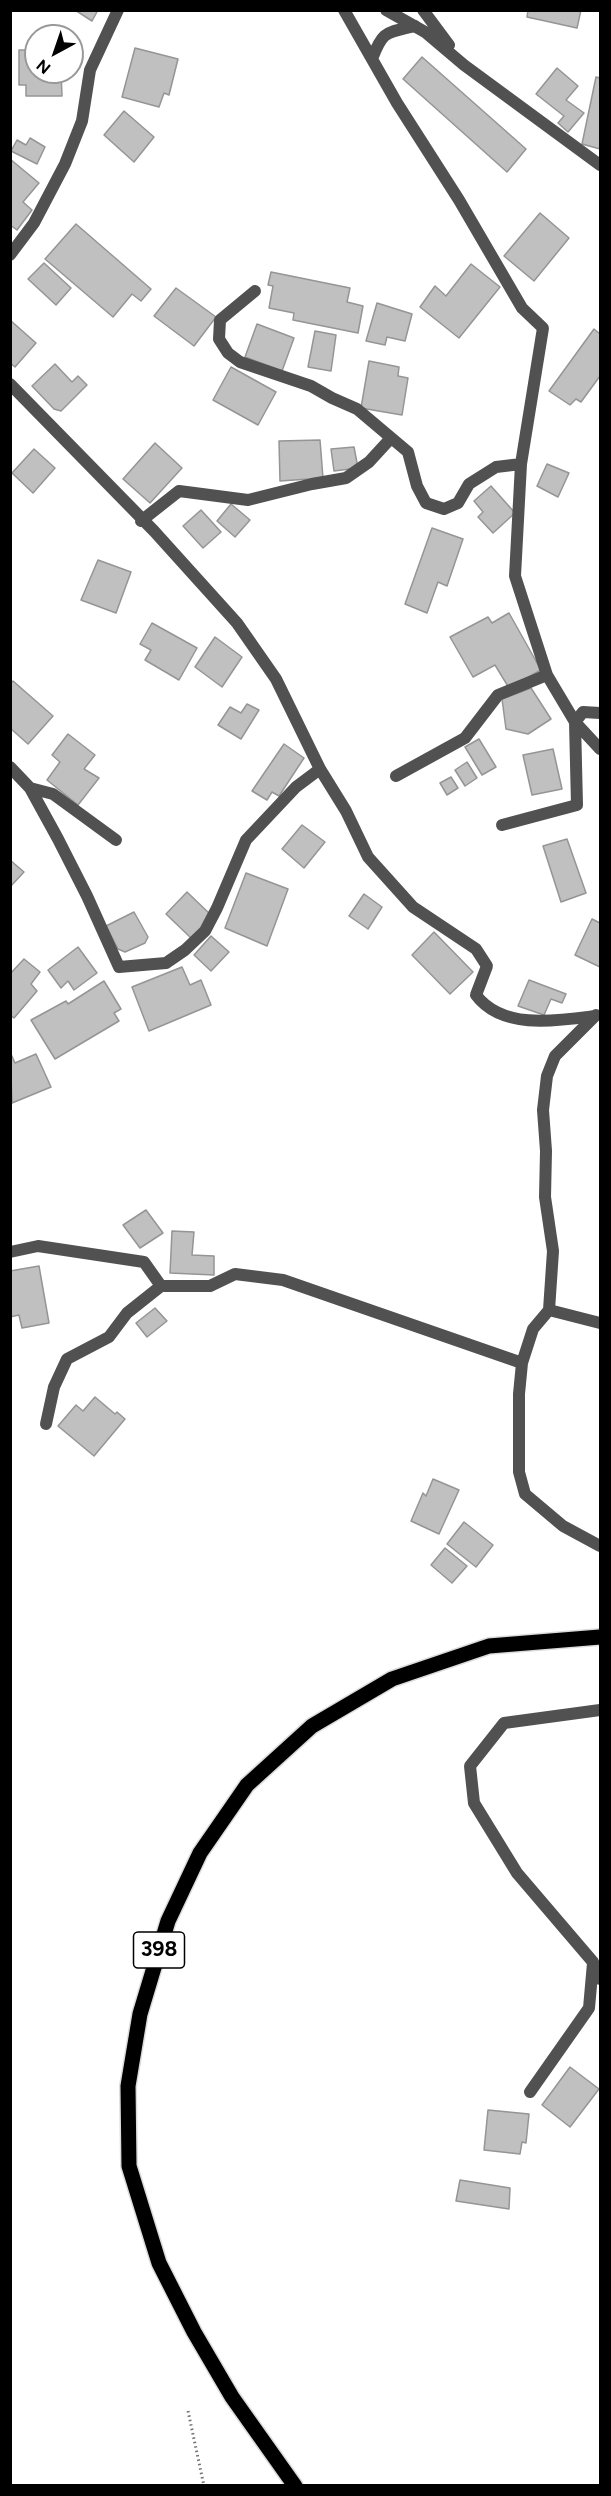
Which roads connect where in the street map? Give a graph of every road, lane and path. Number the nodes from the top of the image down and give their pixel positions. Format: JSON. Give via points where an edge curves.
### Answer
{"nodes":[{"id":1,"x":118,"y":10,"type":"edge"},
{"id":2,"x":386,"y":10,"type":"edge"},
{"id":3,"x":423,"y":12,"type":"edge"},
{"id":4,"x":351,"y":14,"type":"edge"},
{"id":5,"x":415,"y":26,"type":"junction"},
{"id":6,"x":372,"y":59,"type":"junction"},
{"id":7,"x":465,"y":65,"type":"junction"},
{"id":8,"x":600,"y":165,"type":"edge"},
{"id":9,"x":10,"y":255,"type":"edge"},
{"id":10,"x":255,"y":291,"type":"dead end"},
{"id":11,"x":10,"y":384,"type":"edge"},
{"id":12,"x":392,"y":438,"type":"junction"},
{"id":13,"x":521,"y":464,"type":"junction"},
{"id":14,"x":141,"y":521,"type":"junction"},
{"id":15,"x":547,"y":675,"type":"junction"},
{"id":16,"x":600,"y":713,"type":"edge"},
{"id":17,"x":575,"y":722,"type":"junction"},
{"id":18,"x":600,"y":749,"type":"edge"},
{"id":19,"x":10,"y":767,"type":"edge"},
{"id":20,"x":320,"y":769,"type":"junction"},
{"id":21,"x":396,"y":776,"type":"dead end"},
{"id":22,"x":30,"y":788,"type":"junction"},
{"id":23,"x":502,"y":825,"type":"dead end"},
{"id":24,"x":116,"y":840,"type":"dead end"},
{"id":25,"x":598,"y":1013,"type":"edge"},
{"id":26,"x":10,"y":1252,"type":"edge"},
{"id":27,"x":161,"y":1286,"type":"junction"},
{"id":28,"x":549,"y":1310,"type":"junction"},
{"id":29,"x":600,"y":1323,"type":"edge"},
{"id":30,"x":522,"y":1363,"type":"junction"},
{"id":31,"x":46,"y":1424,"type":"dead end"},
{"id":32,"x":600,"y":1546,"type":"edge"},
{"id":33,"x":600,"y":1636,"type":"edge"},
{"id":34,"x":600,"y":1710,"type":"edge"},
{"id":35,"x":593,"y":1962,"type":"junction"},
{"id":36,"x":600,"y":1979,"type":"edge"},
{"id":37,"x":530,"y":2092,"type":"dead end"},
{"id":38,"x":188,"y":2411,"type":"dead end"},
{"id":39,"x":204,"y":2486,"type":"edge"},
{"id":40,"x":295,"y":2486,"type":"edge"}],
"edges":[{"from":1,"to":9,"type":"street","via":[[90,70],[82,121],[65,164],[34,223]]},
{"from":2,"to":5,"type":"street"},
{"from":3,"to":7,"type":"street"},
{"from":4,"to":6,"type":"street"},
{"from":5,"to":6,"type":"street","via":[[380,38]]},
{"from":5,"to":7,"type":"street"},
{"from":6,"to":13,"type":"street","via":[[522,308],[543,328]]},
{"from":7,"to":8,"type":"street"},
{"from":10,"to":12,"type":"street","via":[[220,320],[219,339],[228,353],[240,363],[311,386],[357,409]]},
{"from":11,"to":14,"type":"street"},
{"from":12,"to":13,"type":"street","via":[[408,452],[426,503],[444,509],[458,503],[469,484],[496,466]]},
{"from":12,"to":14,"type":"street","via":[[369,462],[346,478],[248,500],[179,491]]},
{"from":13,"to":15,"type":"street","via":[[515,576]]},
{"from":14,"to":20,"type":"street","via":[[237,623],[276,679]]},
{"from":15,"to":17,"type":"street"},
{"from":15,"to":21,"type":"street","via":[[498,694],[465,738]]},
{"from":16,"to":17,"type":"street","via":[[583,712]]},
{"from":17,"to":18,"type":"street"},
{"from":17,"to":23,"type":"street","via":[[577,805]]},
{"from":19,"to":22,"type":"street"},
{"from":20,"to":22,"type":"street","via":[[296,787],[246,840],[205,931],[166,963],[150,966],[119,967]]},
{"from":20,"to":25,"type":"street","via":[[346,810],[368,857],[413,907],[476,949],[487,966],[476,995],[483,1005],[506,1017],[527,1020]]},
{"from":22,"to":24,"type":"street","via":[[53,794]]},
{"from":25,"to":28,"type":"street","via":[[555,1056],[547,1076],[543,1110],[545,1197],[553,1251]]},
{"from":26,"to":27,"type":"street","via":[[38,1246],[144,1262]]},
{"from":27,"to":30,"type":"street","via":[[210,1286],[235,1274],[283,1280]]},
{"from":27,"to":31,"type":"street","via":[[127,1313],[109,1337],[66,1359],[54,1387]]},
{"from":28,"to":29,"type":"street"},
{"from":28,"to":30,"type":"street","via":[[533,1329]]},
{"from":30,"to":32,"type":"street","via":[[519,1472],[525,1494],[563,1526]]},
{"from":33,"to":40,"type":"main road","number":"398","via":[[489,1646],[392,1679],[312,1726],[247,1785],[200,1852],[168,1921],[140,2014],[128,2086],[129,2166],[159,2263],[194,2332],[232,2397]]},
{"from":34,"to":35,"type":"street","via":[[504,1723],[470,1766],[474,1803],[518,1873]]},
{"from":35,"to":36,"type":"street"},
{"from":35,"to":37,"type":"street","via":[[589,2008]]},
{"from":38,"to":39,"type":"path"}]}
